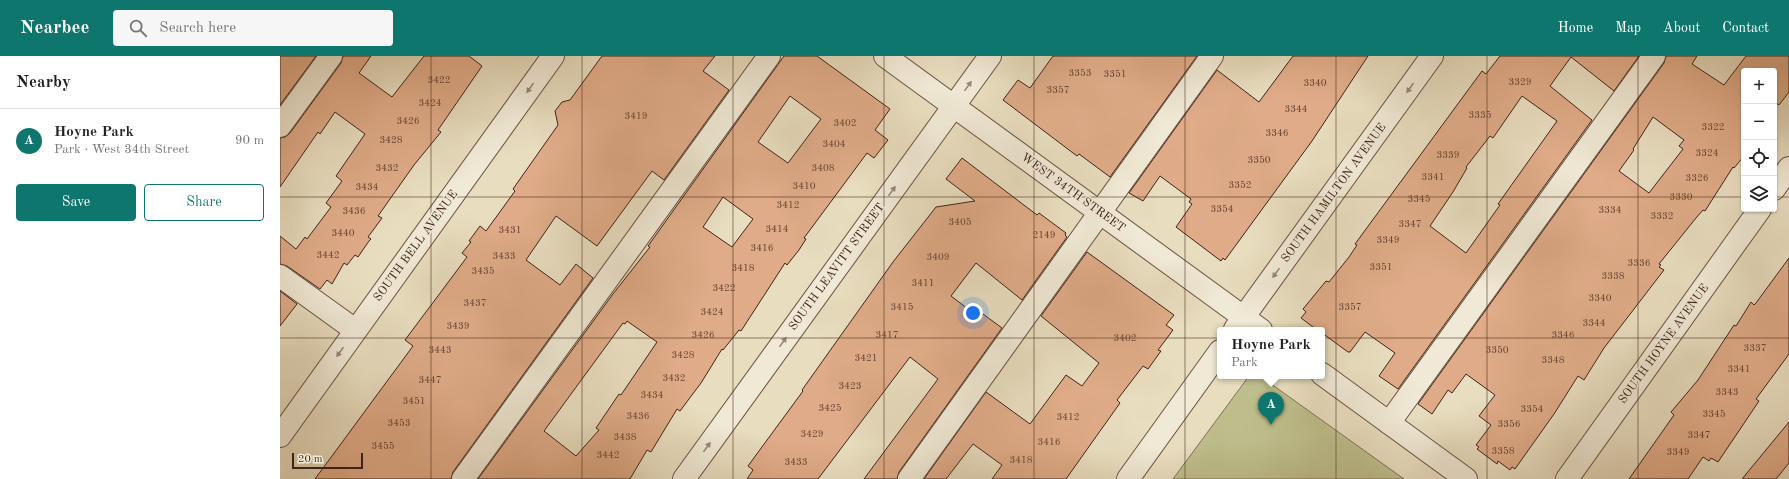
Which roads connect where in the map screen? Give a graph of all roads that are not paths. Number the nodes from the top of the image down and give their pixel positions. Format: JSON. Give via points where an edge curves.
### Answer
{"nodes":[{"id":1,"x":330,"y":56,"type":"edge"},
{"id":2,"x":553,"y":56,"type":"edge"},
{"id":3,"x":769,"y":56,"type":"edge"},
{"id":4,"x":884,"y":56,"type":"edge"},
{"id":5,"x":990,"y":56,"type":"edge"},
{"id":6,"x":1212,"y":56,"type":"edge"},
{"id":7,"x":1432,"y":56,"type":"edge"},
{"id":8,"x":1654,"y":56,"type":"edge"},
{"id":9,"x":954,"y":106,"type":"junction"},
{"id":10,"x":280,"y":126,"type":"edge"},
{"id":11,"x":1789,"y":168,"type":"edge"},
{"id":12,"x":1777,"y":186,"type":"edge"},
{"id":13,"x":1758,"y":212,"type":"edge"},
{"id":14,"x":1100,"y":213,"type":"junction"},
{"id":15,"x":280,"y":276,"type":"edge"},
{"id":16,"x":1239,"y":324,"type":"edge"},
{"id":17,"x":1250,"y":327,"type":"edge"},
{"id":18,"x":355,"y":330,"type":"junction"},
{"id":19,"x":1217,"y":355,"type":"edge"},
{"id":20,"x":1325,"y":376,"type":"edge"},
{"id":21,"x":1389,"y":423,"type":"junction"},
{"id":22,"x":280,"y":436,"type":"edge"},
{"id":23,"x":463,"y":479,"type":"edge"},
{"id":24,"x":684,"y":479,"type":"edge"},
{"id":25,"x":909,"y":479,"type":"edge"},
{"id":26,"x":1128,"y":479,"type":"edge"},
{"id":27,"x":1466,"y":479,"type":"edge"},
{"id":28,"x":1567,"y":479,"type":"edge"}],
"edges":[{"from":1,"to":10,"type":"street"},
{"from":2,"to":18,"type":"street","name":"SOUTH BELL AVENUE","one_way":true},
{"from":3,"to":23,"type":"street"},
{"from":4,"to":9,"type":"street","name":"WEST 34TH STREET"},
{"from":9,"to":5,"type":"street","name":"SOUTH LEAVITT STREET","one_way":true},
{"from":6,"to":14,"type":"street"},
{"from":7,"to":16,"type":"street","name":"SOUTH HAMILTON AVENUE","one_way":true},
{"from":8,"to":21,"type":"street"},
{"from":9,"to":14,"type":"street","name":"WEST 34TH STREET"},
{"from":24,"to":9,"type":"street","name":"SOUTH LEAVITT STREET","one_way":true},
{"from":11,"to":12,"type":"street"},
{"from":13,"to":28,"type":"street","name":"SOUTH HOYNE AVENUE"},
{"from":14,"to":16,"type":"street","name":"WEST 34TH STREET"},
{"from":14,"to":25,"type":"street"},
{"from":15,"to":18,"type":"street"},
{"from":16,"to":17,"type":"street","name":"WEST 34TH STREET"},
{"from":18,"to":22,"type":"street","name":"SOUTH BELL AVENUE","one_way":true},
{"from":19,"to":26,"type":"street"},
{"from":20,"to":21,"type":"street"},
{"from":21,"to":27,"type":"street"}]}
